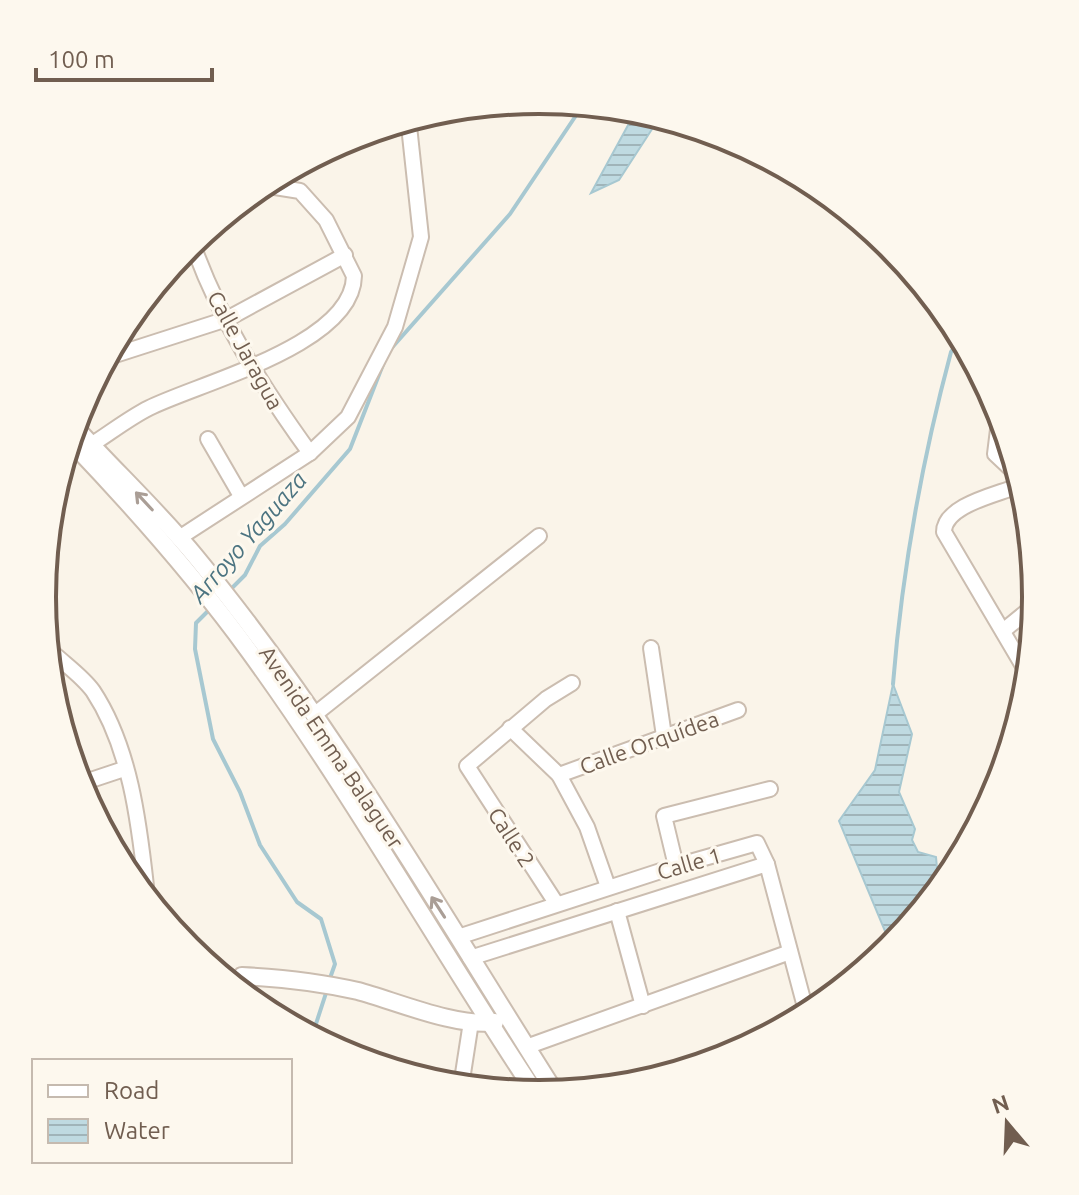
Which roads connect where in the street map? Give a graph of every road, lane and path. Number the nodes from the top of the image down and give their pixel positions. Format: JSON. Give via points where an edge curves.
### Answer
{"nodes":[{"id":1,"x":410,"y":131,"type":"edge"},
{"id":2,"x":282,"y":189,"type":"edge"},
{"id":3,"x":345,"y":255,"type":"junction"},
{"id":4,"x":198,"y":256,"type":"edge"},
{"id":5,"x":227,"y":319,"type":"junction"},
{"id":6,"x":123,"y":352,"type":"edge"},
{"id":7,"x":252,"y":367,"type":"junction"},
{"id":8,"x":84,"y":437,"type":"edge"},
{"id":9,"x":208,"y":439,"type":"dead end"},
{"id":10,"x":997,"y":441,"type":"edge"},
{"id":11,"x":91,"y":445,"type":"junction"},
{"id":12,"x":79,"y":450,"type":"edge"},
{"id":13,"x":310,"y":453,"type":"junction"},
{"id":14,"x":1004,"y":462,"type":"edge"},
{"id":15,"x":1011,"y":489,"type":"edge"},
{"id":16,"x":241,"y":496,"type":"junction"},
{"id":17,"x":539,"y":536,"type":"dead end"},
{"id":18,"x":179,"y":538,"type":"junction"},
{"id":19,"x":190,"y":563,"type":"junction"},
{"id":20,"x":1022,"y":615,"type":"edge"},
{"id":21,"x":1003,"y":631,"type":"junction"},
{"id":22,"x":255,"y":646,"type":"junction"},
{"id":23,"x":651,"y":648,"type":"dead end"},
{"id":24,"x":60,"y":659,"type":"edge"},
{"id":25,"x":1019,"y":659,"type":"edge"},
{"id":26,"x":572,"y":683,"type":"dead end"},
{"id":27,"x":738,"y":710,"type":"dead end"},
{"id":28,"x":314,"y":715,"type":"junction"},
{"id":29,"x":510,"y":728,"type":"junction"},
{"id":30,"x":664,"y":736,"type":"junction"},
{"id":31,"x":124,"y":769,"type":"junction"},
{"id":32,"x":559,"y":775,"type":"junction"},
{"id":33,"x":344,"y":777,"type":"junction"},
{"id":34,"x":92,"y":780,"type":"edge"},
{"id":35,"x":770,"y":789,"type":"dead end"},
{"id":36,"x":767,"y":864,"type":"junction"},
{"id":37,"x":676,"y":866,"type":"junction"},
{"id":38,"x":145,"y":877,"type":"edge"},
{"id":39,"x":608,"y":887,"type":"junction"},
{"id":40,"x":556,"y":903,"type":"junction"},
{"id":41,"x":617,"y":911,"type":"junction"},
{"id":42,"x":458,"y":937,"type":"junction"},
{"id":43,"x":790,"y":952,"type":"junction"},
{"id":44,"x":470,"y":958,"type":"junction"},
{"id":45,"x":241,"y":978,"type":"edge"},
{"id":46,"x":804,"y":1003,"type":"edge"},
{"id":47,"x":643,"y":1006,"type":"junction"},
{"id":48,"x":508,"y":1019,"type":"junction"},
{"id":49,"x":480,"y":1022,"type":"junction"},
{"id":50,"x":526,"y":1047,"type":"junction"},
{"id":51,"x":464,"y":1075,"type":"edge"},
{"id":52,"x":526,"y":1081,"type":"edge"},
{"id":53,"x":548,"y":1081,"type":"edge"}],
"edges":[{"from":1,"to":13,"type":"street","via":[[421,237],[395,327],[348,417]]},
{"from":2,"to":3,"type":"street","via":[[306,195]]},
{"from":3,"to":5,"type":"street"},
{"from":3,"to":7,"type":"street","via":[[354,285],[341,310],[320,330]]},
{"from":4,"to":5,"type":"street","name":"Calle Jaragua"},
{"from":5,"to":6,"type":"street"},
{"from":5,"to":7,"type":"street","name":"Calle Jaragua"},
{"from":7,"to":11,"type":"street","via":[[148,409]]},
{"from":7,"to":13,"type":"street","name":"Calle Jaragua"},
{"from":8,"to":11,"type":"street","name":"Avenida Emma Balaguer"},
{"from":9,"to":16,"type":"street"},
{"from":10,"to":14,"type":"street","via":[[995,454]]},
{"from":18,"to":11,"type":"street","name":"Avenida Emma Balaguer","one_way":true},
{"from":12,"to":19,"type":"street","name":"Avenida Emma Balaguer"},
{"from":13,"to":16,"type":"street"},
{"from":15,"to":21,"type":"street","via":[[964,507],[944,524]]},
{"from":16,"to":18,"type":"street"},
{"from":17,"to":28,"type":"street"},
{"from":18,"to":19,"type":"street","name":"Avenida Emma Balaguer"},
{"from":19,"to":22,"type":"street","name":"Avenida Emma Balaguer"},
{"from":20,"to":21,"type":"street"},
{"from":21,"to":25,"type":"street"},
{"from":22,"to":28,"type":"street","name":"Avenida Emma Balaguer"},
{"from":22,"to":33,"type":"street","name":"Avenida Emma Balaguer"},
{"from":23,"to":30,"type":"street"},
{"from":24,"to":31,"type":"street","via":[[91,688],[112,724]]},
{"from":26,"to":29,"type":"street"},
{"from":27,"to":30,"type":"street","name":"Calle Orquídea"},
{"from":28,"to":33,"type":"street","name":"Avenida Emma Balaguer"},
{"from":29,"to":32,"type":"street"},
{"from":29,"to":40,"type":"street","name":"Calle 2","via":[[469,762],[468,770]]},
{"from":30,"to":32,"type":"street","name":"Calle Orquídea"},
{"from":31,"to":34,"type":"street"},
{"from":31,"to":38,"type":"street","via":[[140,826]]},
{"from":32,"to":39,"type":"street","via":[[587,827]]},
{"from":42,"to":33,"type":"street","name":"Avenida Emma Balaguer","one_way":true},
{"from":33,"to":49,"type":"street","name":"Avenida Emma Balaguer"},
{"from":35,"to":37,"type":"street","via":[[664,816]]},
{"from":36,"to":37,"type":"street","name":"Calle 1","via":[[757,843]]},
{"from":36,"to":41,"type":"street"},
{"from":36,"to":43,"type":"street"},
{"from":37,"to":39,"type":"street","name":"Calle 1"},
{"from":39,"to":40,"type":"street","name":"Calle 1"},
{"from":40,"to":42,"type":"street","name":"Calle 1"},
{"from":41,"to":44,"type":"street"},
{"from":41,"to":47,"type":"street"},
{"from":42,"to":44,"type":"street","name":"Avenida Emma Balaguer"},
{"from":43,"to":46,"type":"street"},
{"from":43,"to":47,"type":"street"},
{"from":44,"to":48,"type":"street","name":"Avenida Emma Balaguer"},
{"from":45,"to":49,"type":"street","via":[[290,978]]},
{"from":47,"to":50,"type":"street"},
{"from":48,"to":49,"type":"street"},
{"from":48,"to":50,"type":"street","name":"Avenida Emma Balaguer"},
{"from":49,"to":51,"type":"street"},
{"from":49,"to":52,"type":"street","name":"Avenida Emma Balaguer"},
{"from":50,"to":53,"type":"street","name":"Avenida Emma Balaguer"}]}
